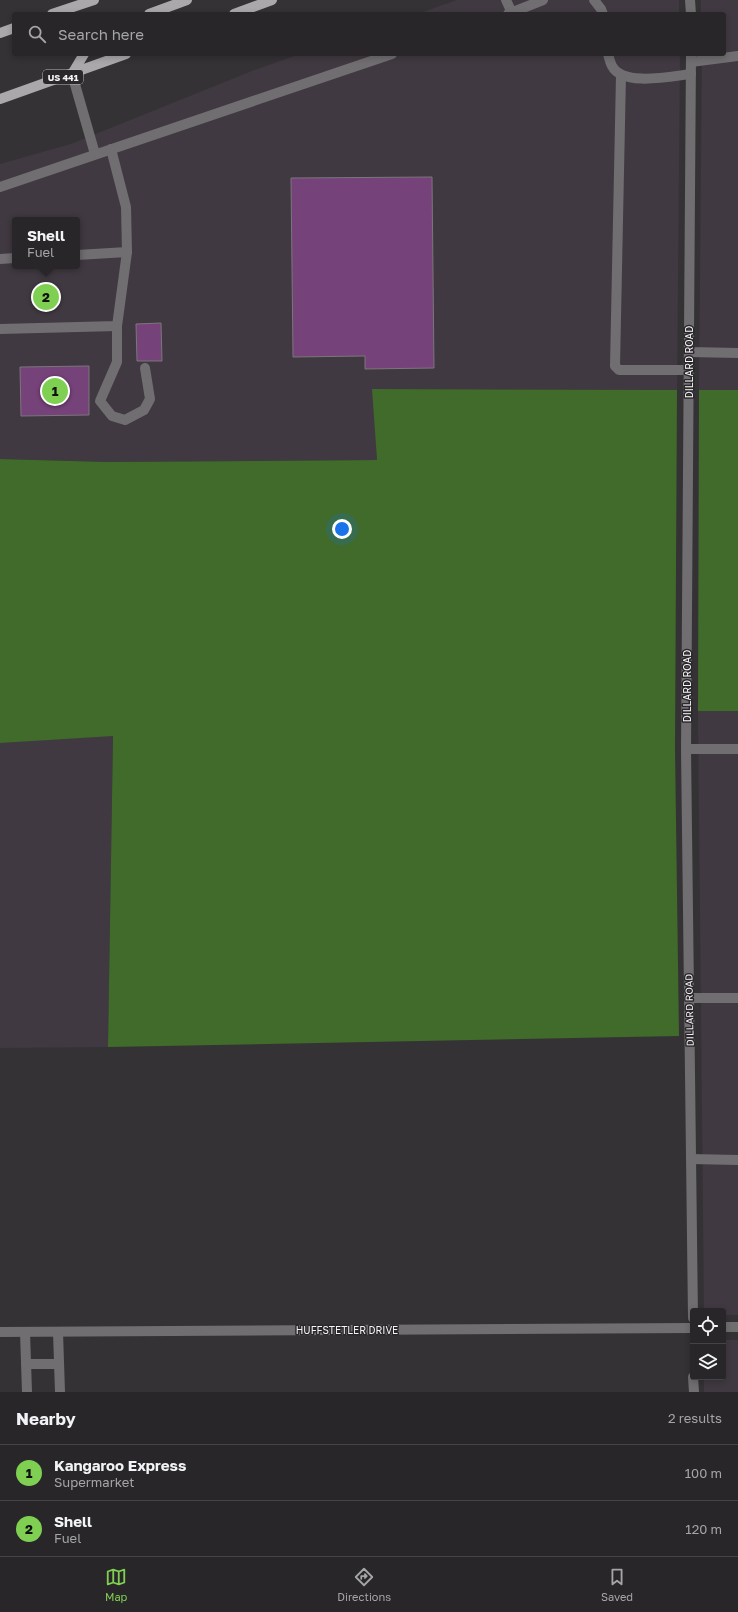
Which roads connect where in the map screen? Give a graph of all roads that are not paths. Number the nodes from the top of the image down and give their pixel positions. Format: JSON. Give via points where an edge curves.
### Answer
{"nodes":[{"id":1,"x":94,"y":0,"type":"edge"},
{"id":2,"x":187,"y":0,"type":"edge"},
{"id":3,"x":272,"y":0,"type":"edge"},
{"id":4,"x":506,"y":0,"type":"edge"},
{"id":5,"x":543,"y":0,"type":"edge"},
{"id":6,"x":594,"y":0,"type":"edge"},
{"id":7,"x":690,"y":0,"type":"edge"},
{"id":8,"x":58,"y":12,"type":"edge"},
{"id":9,"x":154,"y":12,"type":"edge"},
{"id":10,"x":239,"y":12,"type":"edge"},
{"id":11,"x":510,"y":12,"type":"edge"},
{"id":12,"x":513,"y":12,"type":"edge"},
{"id":13,"x":603,"y":12,"type":"edge"},
{"id":14,"x":691,"y":12,"type":"edge"},
{"id":15,"x":12,"y":29,"type":"edge"},
{"id":16,"x":0,"y":32,"type":"edge"},
{"id":17,"x":83,"y":56,"type":"edge"},
{"id":18,"x":121,"y":56,"type":"edge"},
{"id":19,"x":386,"y":56,"type":"edge"},
{"id":20,"x":609,"y":56,"type":"edge"},
{"id":21,"x":738,"y":56,"type":"edge"},
{"id":22,"x":691,"y":58,"type":"edge"},
{"id":23,"x":72,"y":74,"type":"junction"},
{"id":24,"x":691,"y":74,"type":"junction"},
{"id":25,"x":621,"y":75,"type":"junction"},
{"id":26,"x":0,"y":99,"type":"edge"},
{"id":27,"x":111,"y":149,"type":"junction"},
{"id":28,"x":95,"y":154,"type":"junction"},
{"id":29,"x":0,"y":187,"type":"edge"},
{"id":30,"x":127,"y":252,"type":"junction"},
{"id":31,"x":80,"y":255,"type":"edge"},
{"id":32,"x":12,"y":258,"type":"edge"},
{"id":33,"x":0,"y":259,"type":"edge"},
{"id":34,"x":117,"y":326,"type":"junction"},
{"id":35,"x":0,"y":329,"type":"edge"},
{"id":36,"x":689,"y":352,"type":"junction"},
{"id":37,"x":738,"y":353,"type":"edge"},
{"id":38,"x":146,"y":368,"type":"dead end"},
{"id":39,"x":688,"y":370,"type":"junction"},
{"id":40,"x":686,"y":749,"type":"junction"},
{"id":41,"x":738,"y":749,"type":"edge"},
{"id":42,"x":689,"y":998,"type":"junction"},
{"id":43,"x":738,"y":998,"type":"edge"},
{"id":44,"x":691,"y":1159,"type":"junction"},
{"id":45,"x":738,"y":1160,"type":"edge"},
{"id":46,"x":693,"y":1308,"type":"edge"},
{"id":47,"x":726,"y":1327,"type":"edge"},
{"id":48,"x":738,"y":1327,"type":"edge"},
{"id":49,"x":690,"y":1328,"type":"edge"},
{"id":50,"x":0,"y":1332,"type":"edge"},
{"id":51,"x":25,"y":1332,"type":"junction"},
{"id":52,"x":58,"y":1332,"type":"junction"},
{"id":53,"x":26,"y":1364,"type":"junction"},
{"id":54,"x":59,"y":1364,"type":"junction"},
{"id":55,"x":693,"y":1380,"type":"edge"},
{"id":56,"x":27,"y":1392,"type":"edge"},
{"id":57,"x":60,"y":1392,"type":"edge"},
{"id":58,"x":694,"y":1392,"type":"edge"}],
"edges":[{"from":1,"to":8,"type":"main road"},
{"from":2,"to":9,"type":"main road"},
{"from":3,"to":10,"type":"main road"},
{"from":4,"to":11,"type":"street"},
{"from":5,"to":12,"type":"street"},
{"from":6,"to":13,"type":"street"},
{"from":7,"to":14,"type":"street"},
{"from":15,"to":16,"type":"main road"},
{"from":17,"to":23,"type":"main road"},
{"from":18,"to":23,"type":"main road","number":"US 441"},
{"from":19,"to":27,"type":"street"},
{"from":20,"to":25,"type":"street","via":[[612,67]]},
{"from":21,"to":22,"type":"street"},
{"from":22,"to":24,"type":"street","name":"DILLARD ROAD"},
{"from":23,"to":26,"type":"main road","number":"US 441"},
{"from":23,"to":28,"type":"street"},
{"from":24,"to":25,"type":"street","via":[[660,78],[632,78]]},
{"from":24,"to":36,"type":"street","name":"DILLARD ROAD"},
{"from":25,"to":39,"type":"street","via":[[615,366],[619,370]]},
{"from":27,"to":28,"type":"street"},
{"from":27,"to":30,"type":"street","via":[[126,208]]},
{"from":28,"to":29,"type":"street"},
{"from":30,"to":31,"type":"street"},
{"from":30,"to":34,"type":"street"},
{"from":32,"to":33,"type":"street"},
{"from":34,"to":35,"type":"street"},
{"from":34,"to":38,"type":"street","via":[[117,362],[100,401],[112,416],[125,420],[144,410],[150,399]]},
{"from":36,"to":37,"type":"street"},
{"from":36,"to":39,"type":"street","name":"DILLARD ROAD"},
{"from":39,"to":40,"type":"street","name":"DILLARD ROAD"},
{"from":40,"to":41,"type":"street"},
{"from":40,"to":42,"type":"street","name":"DILLARD ROAD"},
{"from":42,"to":43,"type":"street"},
{"from":42,"to":44,"type":"street","name":"DILLARD ROAD"},
{"from":44,"to":45,"type":"street"},
{"from":44,"to":46,"type":"street","name":"DILLARD ROAD"},
{"from":47,"to":48,"type":"street"},
{"from":49,"to":52,"type":"street","name":"HUFFSTETLER DRIVE"},
{"from":50,"to":51,"type":"street","name":"HUFFSTETLER DRIVE"},
{"from":51,"to":52,"type":"street","name":"HUFFSTETLER DRIVE"},
{"from":51,"to":53,"type":"street"},
{"from":52,"to":54,"type":"street"},
{"from":53,"to":54,"type":"street"},
{"from":53,"to":56,"type":"street"},
{"from":54,"to":57,"type":"street"},
{"from":55,"to":58,"type":"street"}]}
